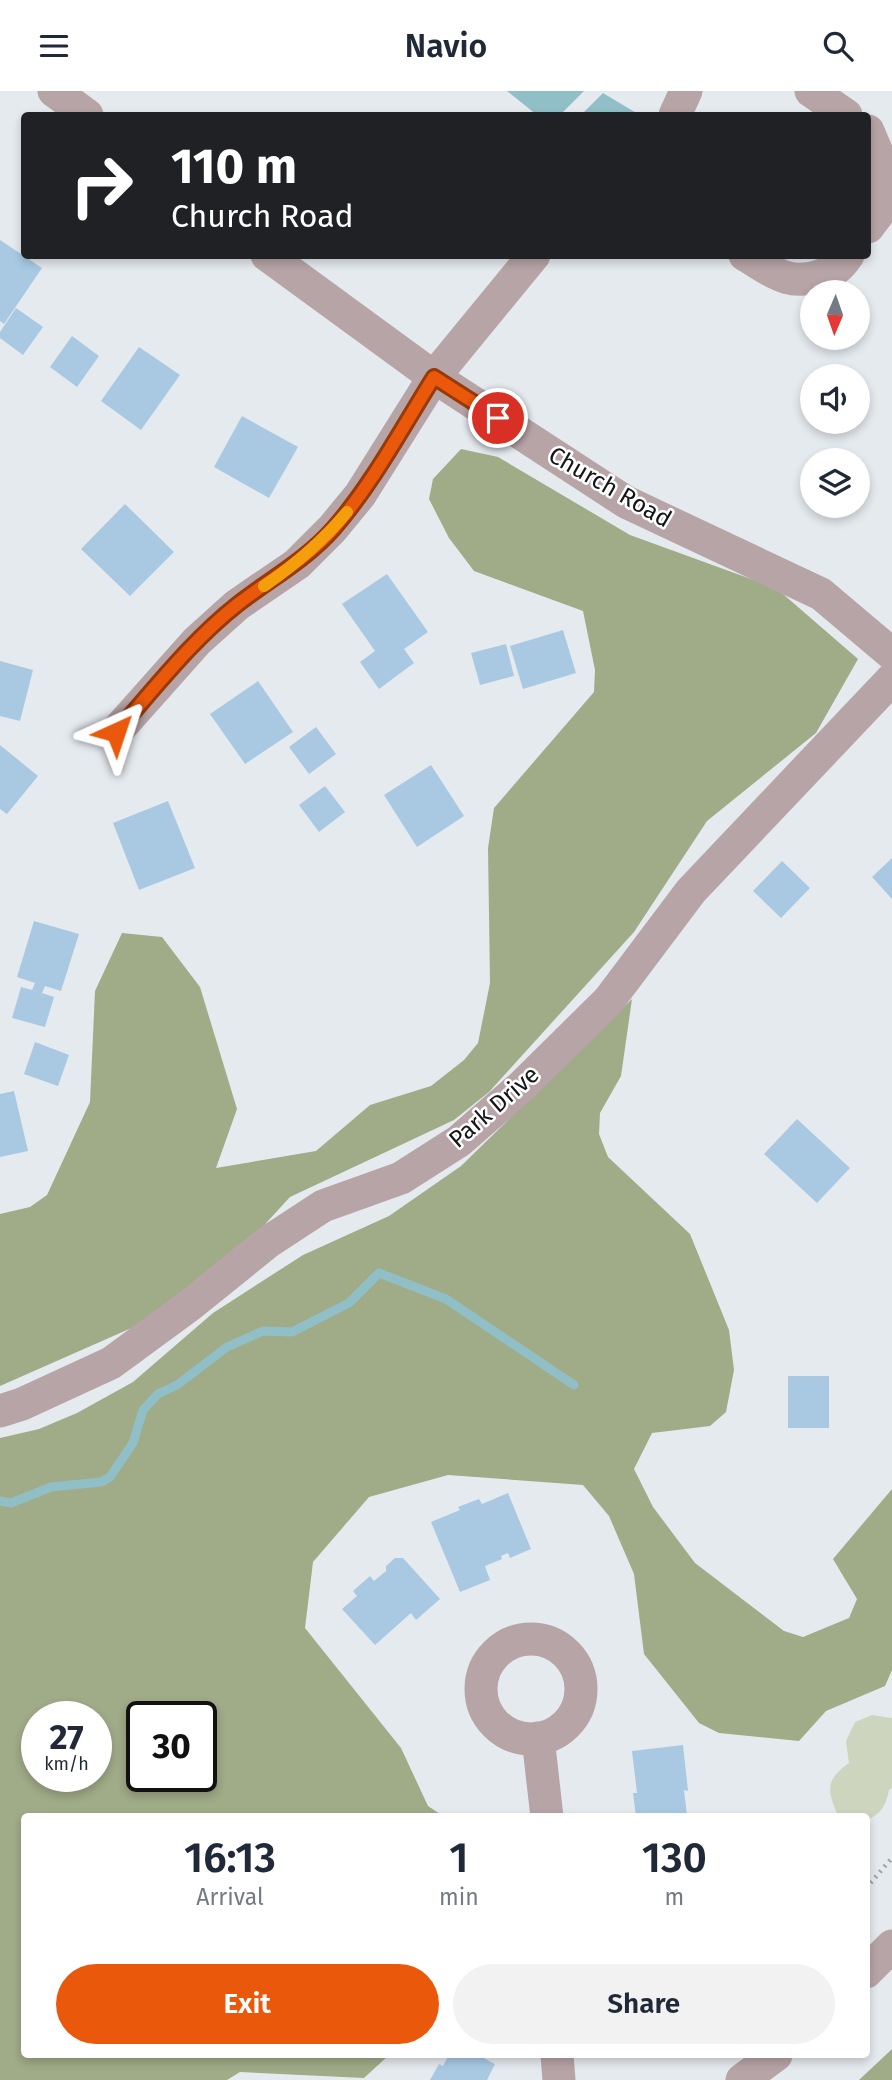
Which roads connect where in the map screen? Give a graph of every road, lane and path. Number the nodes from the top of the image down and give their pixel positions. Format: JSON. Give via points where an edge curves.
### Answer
{"nodes":[{"id":1,"x":54,"y":91,"type":"edge"},
{"id":2,"x":686,"y":91,"type":"edge"},
{"id":3,"x":811,"y":91,"type":"edge"},
{"id":4,"x":83,"y":112,"type":"edge"},
{"id":5,"x":676,"y":112,"type":"edge"},
{"id":6,"x":842,"y":112,"type":"edge"},
{"id":7,"x":871,"y":138,"type":"edge"},
{"id":8,"x":871,"y":223,"type":"edge"},
{"id":9,"x":272,"y":259,"type":"edge"},
{"id":10,"x":531,"y":259,"type":"edge"},
{"id":11,"x":752,"y":259,"type":"edge"},
{"id":12,"x":845,"y":259,"type":"edge"},
{"id":13,"x":434,"y":377,"type":"junction"},
{"id":14,"x":892,"y":655,"type":"edge"},
{"id":15,"x":892,"y":679,"type":"edge"},
{"id":16,"x":116,"y":732,"type":"dead end"},
{"id":17,"x":0,"y":1411,"type":"edge"},
{"id":18,"x":538,"y":1738,"type":"dead end"},
{"id":19,"x":547,"y":1813,"type":"edge"},
{"id":20,"x":892,"y":1858,"type":"edge"},
{"id":21,"x":870,"y":1883,"type":"edge"},
{"id":22,"x":892,"y":1946,"type":"edge"},
{"id":23,"x":870,"y":1968,"type":"edge"},
{"id":24,"x":556,"y":2058,"type":"edge"},
{"id":25,"x":772,"y":2058,"type":"edge"},
{"id":26,"x":559,"y":2080,"type":"edge"},
{"id":27,"x":742,"y":2080,"type":"edge"}],
"edges":[{"from":1,"to":4,"type":"street"},
{"from":2,"to":5,"type":"street"},
{"from":3,"to":6,"type":"street"},
{"from":7,"to":8,"type":"street","via":[[886,174]]},
{"from":9,"to":13,"type":"street","name":"Church Road"},
{"from":10,"to":13,"type":"street"},
{"from":11,"to":12,"type":"street","via":[[781,277],[807,281],[839,269]]},
{"from":13,"to":14,"type":"street","name":"Church Road","via":[[626,502],[821,594]]},
{"from":13,"to":16,"type":"street","via":[[360,495],[332,529],[297,564],[237,605],[197,641]]},
{"from":15,"to":17,"type":"street","name":"Park Drive","via":[[691,891],[609,1000],[458,1141],[401,1178],[323,1206],[268,1242],[111,1363]]},
{"from":18,"to":19,"type":"street"},
{"from":20,"to":21,"type":"path"},
{"from":22,"to":23,"type":"street"},
{"from":24,"to":26,"type":"street"},
{"from":25,"to":27,"type":"street"}]}
